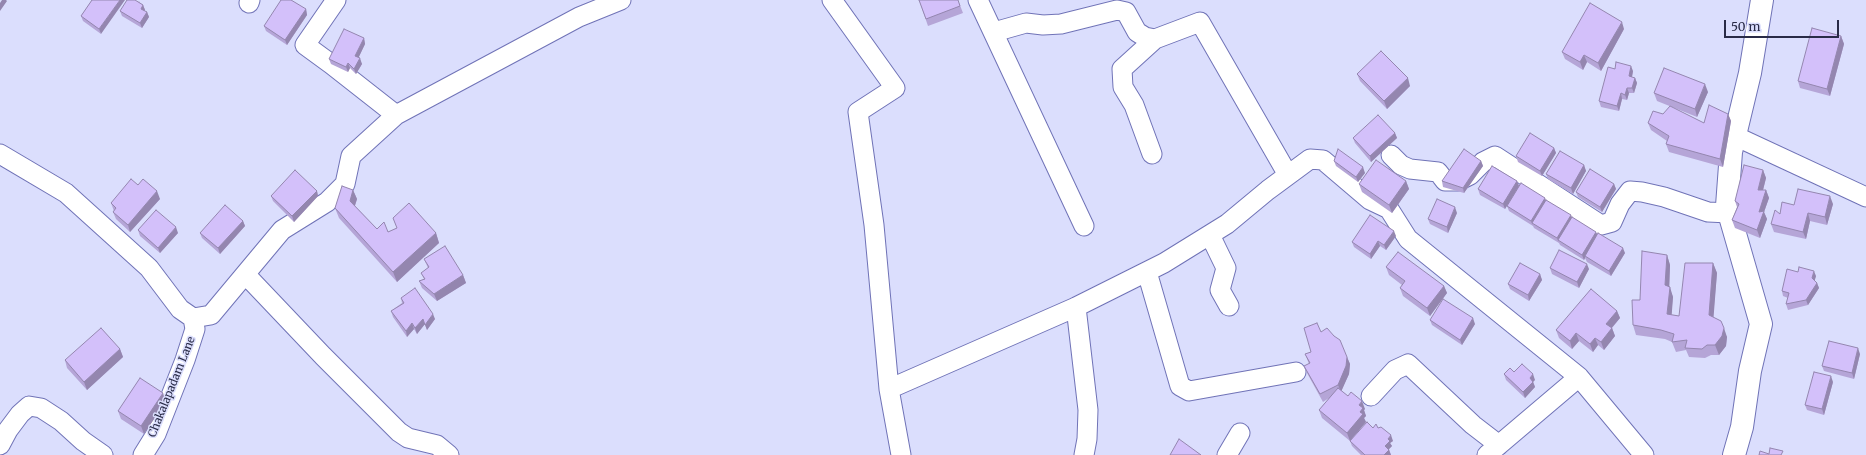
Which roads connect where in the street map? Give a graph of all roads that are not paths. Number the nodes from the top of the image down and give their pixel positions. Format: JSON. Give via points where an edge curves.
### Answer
{"nodes":[{"id":1,"x":336,"y":0,"type":"edge"},
{"id":2,"x":621,"y":0,"type":"edge"},
{"id":3,"x":832,"y":0,"type":"edge"},
{"id":4,"x":978,"y":0,"type":"edge"},
{"id":5,"x":1762,"y":0,"type":"edge"},
{"id":6,"x":994,"y":32,"type":"junction"},
{"id":7,"x":1155,"y":39,"type":"junction"},
{"id":8,"x":396,"y":115,"type":"junction"},
{"id":9,"x":1735,"y":136,"type":"junction"},
{"id":10,"x":0,"y":154,"type":"edge"},
{"id":11,"x":1152,"y":154,"type":"dead end"},
{"id":12,"x":1391,"y":155,"type":"dead end"},
{"id":13,"x":1288,"y":175,"type":"junction"},
{"id":14,"x":1866,"y":197,"type":"edge"},
{"id":15,"x":1729,"y":213,"type":"junction"},
{"id":16,"x":1084,"y":226,"type":"dead end"},
{"id":17,"x":1210,"y":235,"type":"junction"},
{"id":18,"x":1147,"y":272,"type":"junction"},
{"id":19,"x":246,"y":275,"type":"junction"},
{"id":20,"x":1229,"y":306,"type":"dead end"},
{"id":21,"x":1076,"y":307,"type":"junction"},
{"id":22,"x":193,"y":318,"type":"junction"},
{"id":23,"x":1296,"y":372,"type":"dead end"},
{"id":24,"x":1579,"y":377,"type":"junction"},
{"id":25,"x":890,"y":389,"type":"junction"},
{"id":26,"x":1371,"y":396,"type":"dead end"},
{"id":27,"x":1240,"y":433,"type":"dead end"},
{"id":28,"x":0,"y":445,"type":"edge"},
{"id":29,"x":1493,"y":450,"type":"edge"},
{"id":30,"x":103,"y":455,"type":"edge"},
{"id":31,"x":142,"y":455,"type":"edge"},
{"id":32,"x":450,"y":455,"type":"edge"},
{"id":33,"x":901,"y":455,"type":"edge"},
{"id":34,"x":1084,"y":455,"type":"edge"},
{"id":35,"x":1227,"y":455,"type":"edge"},
{"id":36,"x":1644,"y":455,"type":"edge"},
{"id":37,"x":1734,"y":455,"type":"edge"}],
"edges":[{"from":1,"to":8,"type":"street","via":[[305,45]]},
{"from":2,"to":8,"type":"street","via":[[579,17]]},
{"from":3,"to":25,"type":"street","via":[[895,88],[858,112],[874,225]]},
{"from":4,"to":6,"type":"street"},
{"from":5,"to":9,"type":"street","via":[[1750,73]]},
{"from":6,"to":7,"type":"street","via":[[1026,23],[1062,24],[1117,10],[1126,12],[1137,32]]},
{"from":6,"to":16,"type":"street"},
{"from":7,"to":11,"type":"street","via":[[1122,69],[1123,88],[1134,105]]},
{"from":7,"to":13,"type":"street","via":[[1200,22]]},
{"from":8,"to":19,"type":"street","via":[[351,156],[345,184],[327,202],[282,230]]},
{"from":9,"to":14,"type":"street"},
{"from":9,"to":15,"type":"street","via":[[1731,152],[1727,206]]},
{"from":10,"to":22,"type":"street","via":[[66,193],[150,268],[180,310]]},
{"from":12,"to":15,"type":"street","via":[[1400,165],[1410,170],[1438,172],[1445,181],[1458,181],[1470,175],[1483,162],[1495,156],[1601,225],[1612,222],[1620,204],[1630,191],[1664,197],[1708,212]]},
{"from":13,"to":17,"type":"street"},
{"from":13,"to":24,"type":"street","via":[[1310,159],[1323,160],[1370,200],[1389,209],[1408,239]]},
{"from":15,"to":37,"type":"street","via":[[1761,324],[1750,371],[1742,427]]},
{"from":17,"to":18,"type":"street"},
{"from":17,"to":20,"type":"street","via":[[1226,268],[1220,290]]},
{"from":18,"to":21,"type":"street"},
{"from":18,"to":23,"type":"street","via":[[1180,386],[1189,391]]},
{"from":19,"to":22,"type":"street","via":[[211,315]]},
{"from":19,"to":32,"type":"street","via":[[399,432],[408,438],[437,445]]},
{"from":21,"to":25,"type":"street"},
{"from":21,"to":34,"type":"street","via":[[1088,410]]},
{"from":22,"to":31,"type":"street","name":"Chakalapadam Lane","via":[[195,329],[185,360],[156,434]]},
{"from":24,"to":29,"type":"street"},
{"from":24,"to":36,"type":"street"},
{"from":25,"to":33,"type":"street"},
{"from":26,"to":29,"type":"street","via":[[1395,370],[1408,364],[1473,425]]},
{"from":27,"to":35,"type":"street"},
{"from":28,"to":30,"type":"street","via":[[8,430],[29,406],[41,408],[61,421]]}]}
